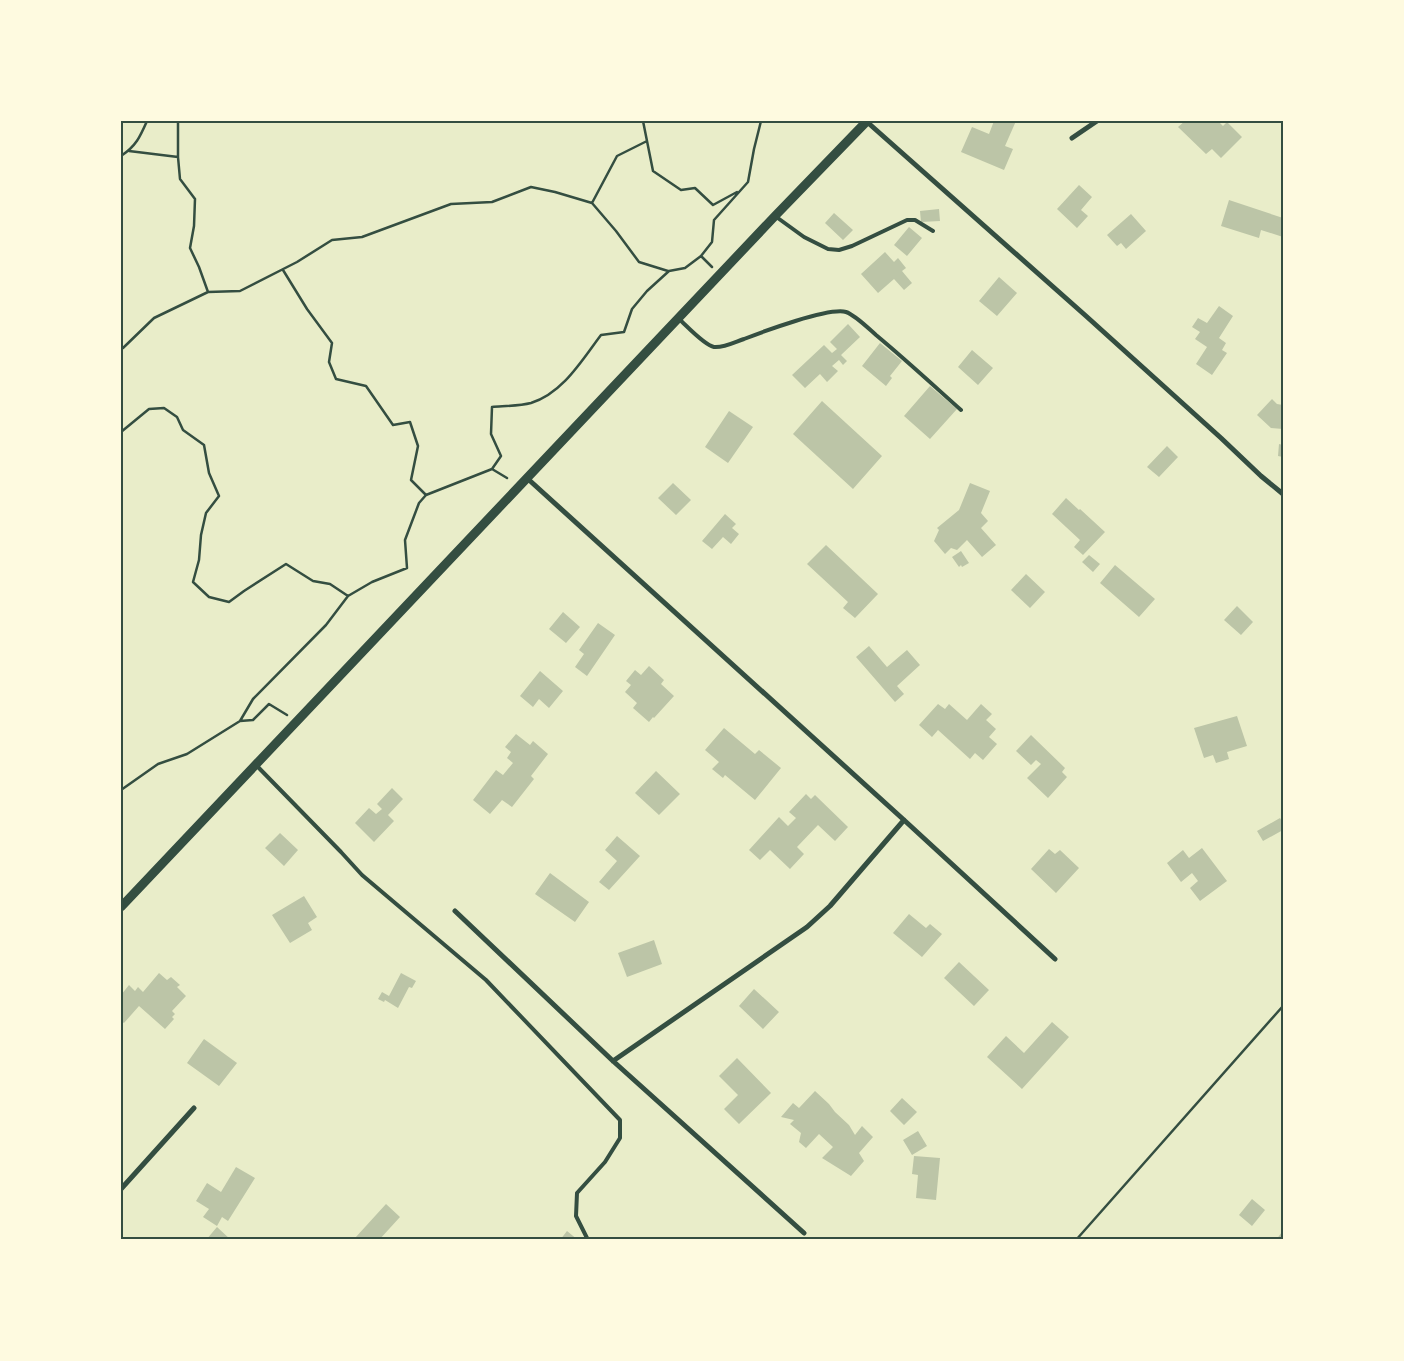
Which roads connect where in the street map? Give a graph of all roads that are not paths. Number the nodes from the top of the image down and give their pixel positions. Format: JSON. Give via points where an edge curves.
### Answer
{"nodes":[{"id":1,"x":866,"y":121,"type":"edge"},
{"id":2,"x":1097,"y":121,"type":"edge"},
{"id":3,"x":1072,"y":138,"type":"dead end"},
{"id":4,"x":775,"y":216,"type":"junction"},
{"id":5,"x":933,"y":231,"type":"dead end"},
{"id":6,"x":679,"y":319,"type":"junction"},
{"id":7,"x":961,"y":410,"type":"dead end"},
{"id":8,"x":528,"y":479,"type":"junction"},
{"id":9,"x":1283,"y":494,"type":"edge"},
{"id":10,"x":255,"y":764,"type":"junction"},
{"id":11,"x":904,"y":820,"type":"junction"},
{"id":12,"x":121,"y":907,"type":"edge"},
{"id":13,"x":455,"y":911,"type":"dead end"},
{"id":14,"x":1055,"y":960,"type":"dead end"},
{"id":15,"x":613,"y":1061,"type":"junction"},
{"id":16,"x":194,"y":1108,"type":"dead end"},
{"id":17,"x":121,"y":1189,"type":"edge"},
{"id":18,"x":804,"y":1233,"type":"dead end"},
{"id":19,"x":588,"y":1240,"type":"edge"}],
"edges":[{"from":1,"to":4,"type":"street"},
{"from":1,"to":9,"type":"street"},
{"from":2,"to":3,"type":"street"},
{"from":4,"to":5,"type":"lane","via":[[828,249],[852,246],[907,220],[915,220]]},
{"from":4,"to":6,"type":"street"},
{"from":6,"to":7,"type":"lane","via":[[714,347],[822,314],[847,312]]},
{"from":6,"to":8,"type":"street"},
{"from":8,"to":10,"type":"street"},
{"from":8,"to":11,"type":"street"},
{"from":10,"to":12,"type":"street"},
{"from":10,"to":19,"type":"lane","via":[[362,875],[486,980],[620,1120],[620,1138],[605,1162],[577,1193],[576,1216]]},
{"from":11,"to":14,"type":"street"},
{"from":11,"to":15,"type":"street","via":[[830,906],[807,926]]},
{"from":13,"to":15,"type":"street"},
{"from":15,"to":18,"type":"street"},
{"from":16,"to":17,"type":"street"}]}
